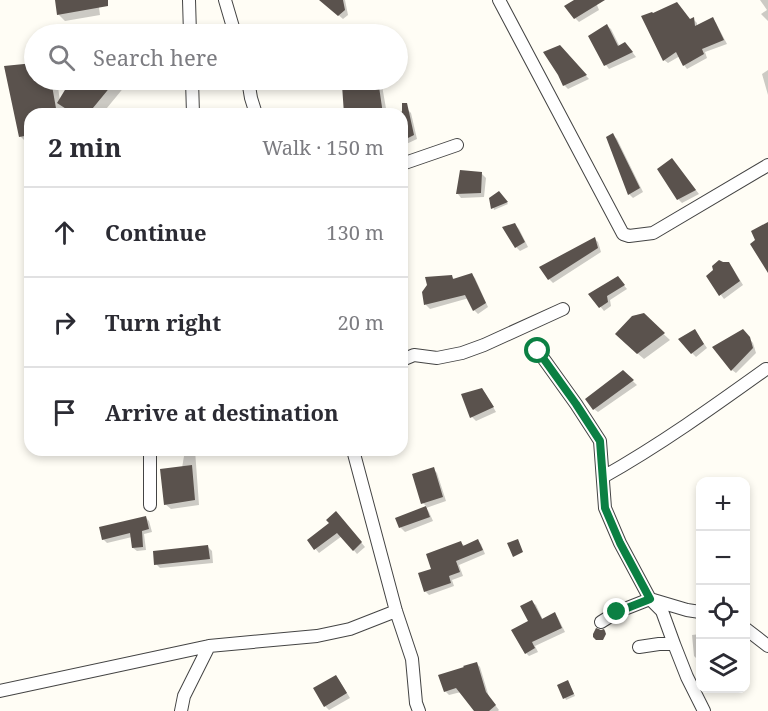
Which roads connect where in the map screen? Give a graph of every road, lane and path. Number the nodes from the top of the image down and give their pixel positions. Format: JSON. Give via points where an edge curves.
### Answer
{"nodes":[{"id":1,"x":189,"y":0,"type":"edge"},
{"id":2,"x":225,"y":0,"type":"edge"},
{"id":3,"x":499,"y":0,"type":"edge"},
{"id":4,"x":190,"y":24,"type":"edge"},
{"id":5,"x":232,"y":24,"type":"edge"},
{"id":6,"x":192,"y":90,"type":"edge"},
{"id":7,"x":250,"y":90,"type":"edge"},
{"id":8,"x":193,"y":108,"type":"edge"},
{"id":9,"x":254,"y":108,"type":"edge"},
{"id":10,"x":457,"y":145,"type":"dead end"},
{"id":11,"x":408,"y":162,"type":"edge"},
{"id":12,"x":768,"y":165,"type":"edge"},
{"id":13,"x":563,"y":309,"type":"dead end"},
{"id":14,"x":538,"y":351,"type":"dead end"},
{"id":15,"x":408,"y":358,"type":"edge"},
{"id":16,"x":766,"y":369,"type":"dead end"},
{"id":17,"x":150,"y":456,"type":"edge"},
{"id":18,"x":355,"y":456,"type":"edge"},
{"id":19,"x":603,"y":477,"type":"junction"},
{"id":20,"x":150,"y":506,"type":"dead end"},
{"id":21,"x":650,"y":599,"type":"junction"},
{"id":22,"x":396,"y":611,"type":"junction"},
{"id":23,"x":696,"y":611,"type":"edge"},
{"id":24,"x":601,"y":622,"type":"dead end"},
{"id":25,"x":750,"y":632,"type":"edge"},
{"id":26,"x":674,"y":644,"type":"junction"},
{"id":27,"x":209,"y":646,"type":"junction"},
{"id":28,"x":768,"y":646,"type":"edge"},
{"id":29,"x":639,"y":647,"type":"dead end"},
{"id":30,"x":0,"y":691,"type":"edge"},
{"id":31,"x":181,"y":711,"type":"edge"},
{"id":32,"x":419,"y":711,"type":"edge"},
{"id":33,"x":704,"y":711,"type":"edge"}],
"edges":[{"from":1,"to":4,"type":"street"},
{"from":2,"to":5,"type":"street"},
{"from":3,"to":12,"type":"street","via":[[623,234],[653,233]]},
{"from":6,"to":8,"type":"street"},
{"from":7,"to":9,"type":"street"},
{"from":10,"to":11,"type":"street"},
{"from":13,"to":15,"type":"street","via":[[462,353]]},
{"from":14,"to":19,"type":"street","via":[[600,441]]},
{"from":16,"to":19,"type":"street","via":[[694,421]]},
{"from":17,"to":20,"type":"street"},
{"from":18,"to":22,"type":"street"},
{"from":19,"to":21,"type":"street","via":[[605,508]]},
{"from":21,"to":23,"type":"street"},
{"from":21,"to":24,"type":"street"},
{"from":21,"to":26,"type":"street","via":[[662,611]]},
{"from":22,"to":27,"type":"street","via":[[317,636]]},
{"from":22,"to":32,"type":"street","via":[[412,659]]},
{"from":25,"to":28,"type":"street"},
{"from":26,"to":29,"type":"street"},
{"from":26,"to":33,"type":"street"},
{"from":27,"to":30,"type":"street"},
{"from":27,"to":31,"type":"street","via":[[184,696]]}]}
